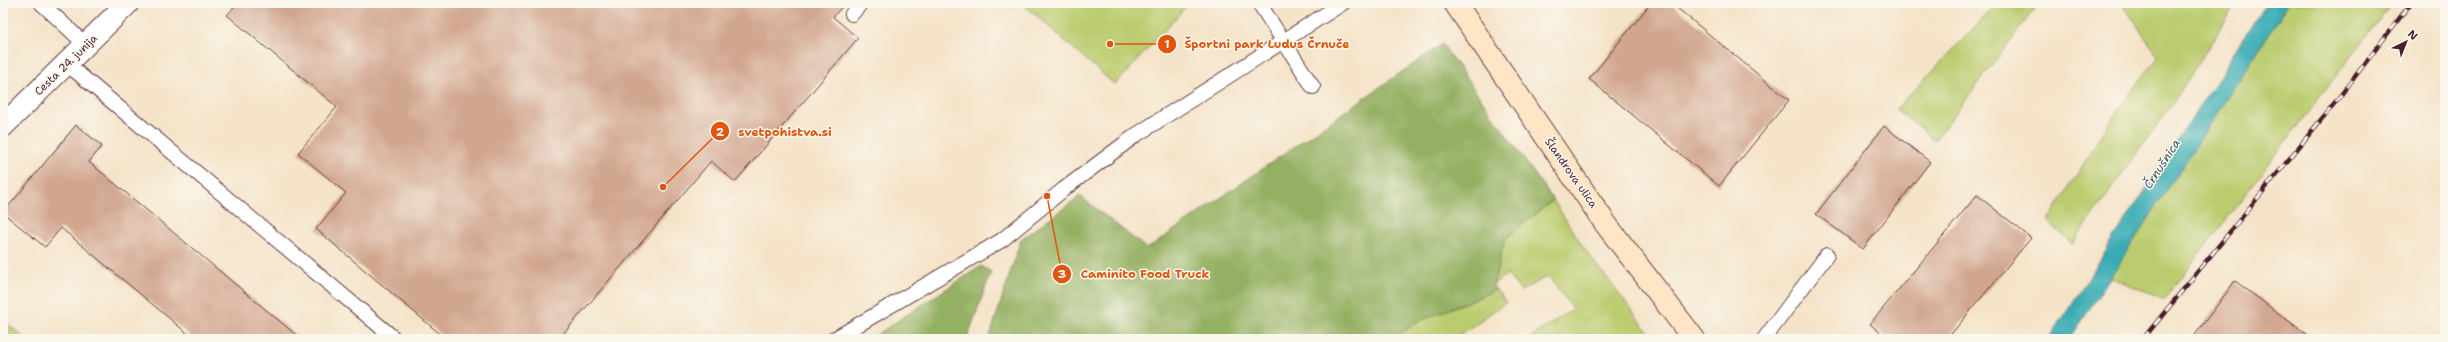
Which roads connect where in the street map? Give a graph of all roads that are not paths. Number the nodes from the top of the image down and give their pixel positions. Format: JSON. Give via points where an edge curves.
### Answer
{"nodes":[{"id":1,"x":41,"y":3,"type":"edge"},
{"id":2,"x":128,"y":3,"type":"edge"},
{"id":3,"x":861,"y":3,"type":"edge"},
{"id":4,"x":1259,"y":3,"type":"edge"},
{"id":5,"x":1343,"y":3,"type":"edge"},
{"id":6,"x":1454,"y":3,"type":"edge"},
{"id":7,"x":852,"y":14,"type":"dead end"},
{"id":8,"x":1284,"y":42,"type":"junction"},
{"id":9,"x":86,"y":45,"type":"junction"},
{"id":10,"x":67,"y":64,"type":"junction"},
{"id":11,"x":1313,"y":87,"type":"dead end"},
{"id":12,"x":3,"y":126,"type":"edge"},
{"id":13,"x":1827,"y":255,"type":"dead end"},
{"id":14,"x":395,"y":339,"type":"edge"},
{"id":15,"x":834,"y":339,"type":"edge"},
{"id":16,"x":1694,"y":339,"type":"edge"},
{"id":17,"x":1764,"y":339,"type":"edge"}],
"edges":[{"from":1,"to":9,"type":"lane"},
{"from":2,"to":9,"type":"street","name":"Cesta 24. junija"},
{"from":3,"to":7,"type":"lane"},
{"from":4,"to":8,"type":"lane"},
{"from":5,"to":8,"type":"lane"},
{"from":6,"to":16,"type":"street","name":"Šlandrova ulica","via":[[1606,223]]},
{"from":8,"to":11,"type":"lane"},
{"from":8,"to":15,"type":"lane","via":[[1136,135],[1002,240]]},
{"from":9,"to":10,"type":"street","name":"Cesta 24. junija"},
{"from":10,"to":12,"type":"street","name":"Cesta 24. junija"},
{"from":10,"to":14,"type":"lane"},
{"from":13,"to":17,"type":"lane"}]}
